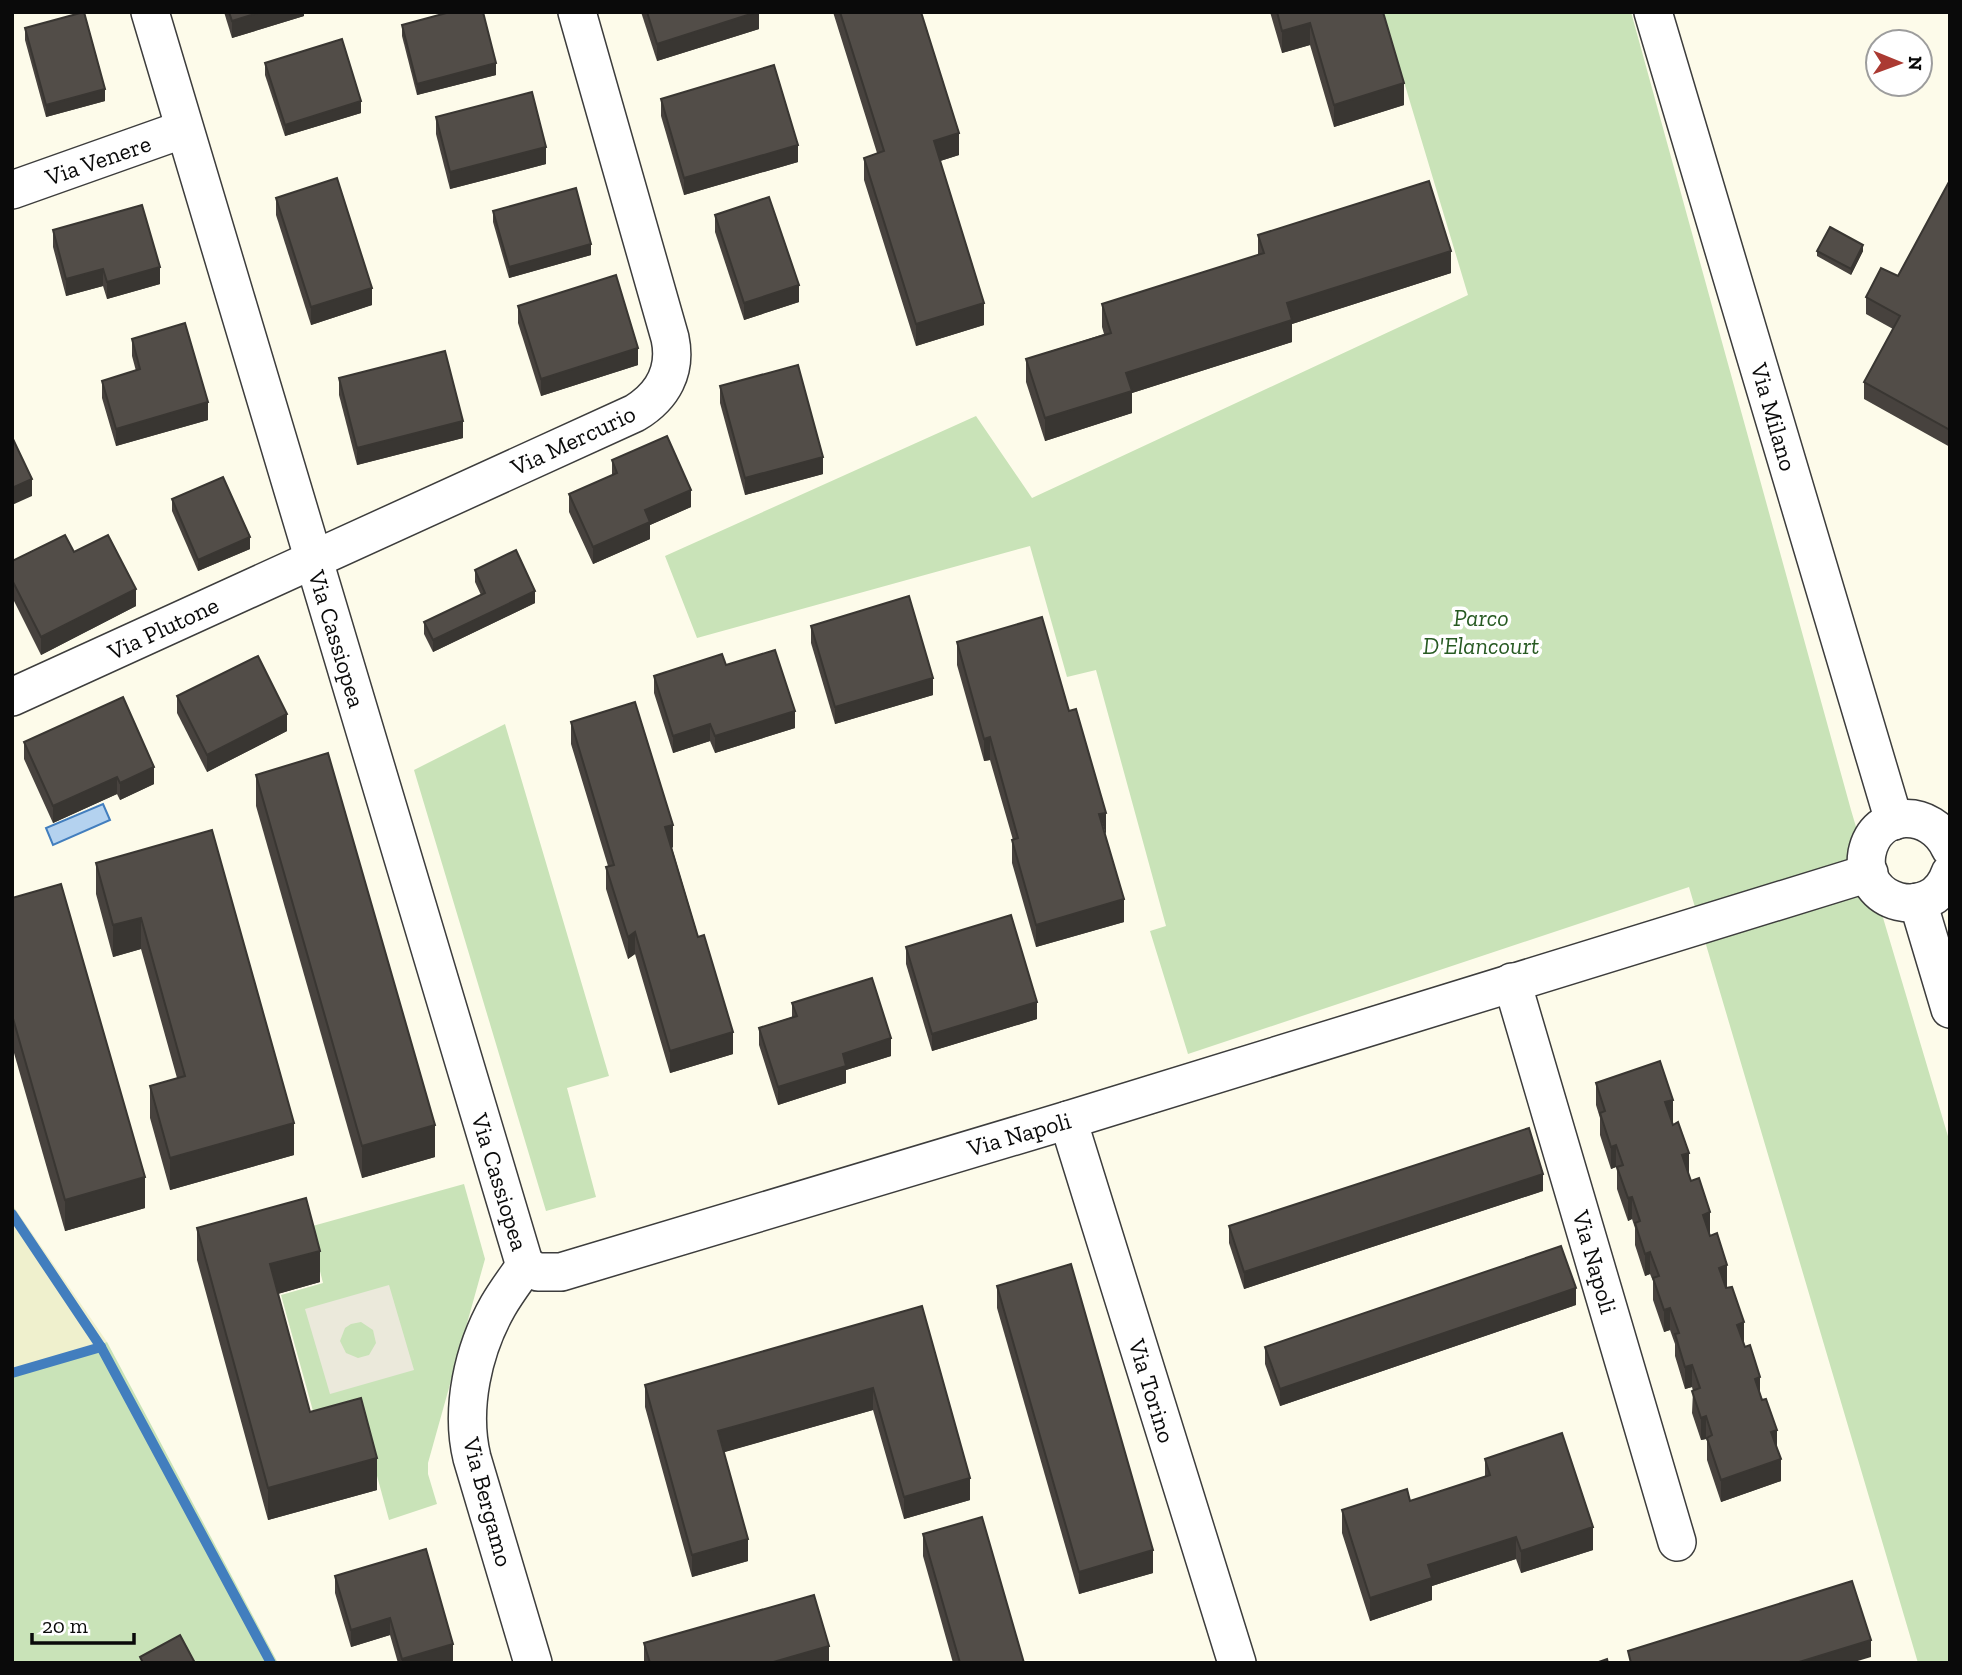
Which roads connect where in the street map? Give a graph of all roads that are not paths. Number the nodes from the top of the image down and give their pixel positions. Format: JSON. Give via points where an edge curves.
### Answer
{"nodes":[{"id":1,"x":149,"y":12,"type":"edge"},
{"id":2,"x":577,"y":12,"type":"edge"},
{"id":3,"x":1653,"y":12,"type":"edge"},
{"id":4,"x":184,"y":130,"type":"junction"},
{"id":5,"x":12,"y":190,"type":"edge"},
{"id":6,"x":313,"y":558,"type":"junction"},
{"id":7,"x":12,"y":697,"type":"edge"},
{"id":8,"x":1894,"y":821,"type":"junction"},
{"id":9,"x":1950,"y":848,"type":"edge"},
{"id":10,"x":1869,"y":873,"type":"junction"},
{"id":11,"x":1950,"y":873,"type":"edge"},
{"id":12,"x":1918,"y":902,"type":"junction"},
{"id":13,"x":1512,"y":982,"type":"junction"},
{"id":14,"x":1950,"y":1009,"type":"edge"},
{"id":15,"x":1068,"y":1120,"type":"junction"},
{"id":16,"x":525,"y":1266,"type":"junction"},
{"id":17,"x":1677,"y":1542,"type":"dead end"},
{"id":18,"x":533,"y":1663,"type":"edge"},
{"id":19,"x":1237,"y":1663,"type":"edge"}],
"edges":[{"from":1,"to":4,"type":"street","name":"Via Cassiopea"},
{"from":2,"to":6,"type":"street","name":"Via Mercurio","via":[[670,338],[673,354],[667,380],[657,396],[635,413]]},
{"from":3,"to":8,"type":"street","name":"Via Milano"},
{"from":4,"to":5,"type":"street","name":"Via Venere"},
{"from":4,"to":6,"type":"street","name":"Via Cassiopea"},
{"from":6,"to":7,"type":"street","name":"Via Plutone"},
{"from":6,"to":16,"type":"street","name":"Via Cassiopea"},
{"from":8,"to":9,"type":"street","via":[[1928,822]]},
{"from":8,"to":10,"type":"street","via":[[1871,842]]},
{"from":10,"to":12,"type":"street","via":[[1889,898]]},
{"from":10,"to":13,"type":"street","name":"Via Napoli"},
{"from":11,"to":12,"type":"street","via":[[1941,890]]},
{"from":12,"to":14,"type":"street"},
{"from":13,"to":15,"type":"street","name":"Via Napoli"},
{"from":13,"to":17,"type":"street","name":"Via Napoli"},
{"from":15,"to":16,"type":"street","name":"Via Napoli","via":[[561,1272],[545,1274]]},
{"from":15,"to":19,"type":"street","name":"Via Torino"},
{"from":16,"to":18,"type":"street","name":"Via Bergamo","via":[[485,1336],[470,1393],[468,1429],[472,1458]]}]}
